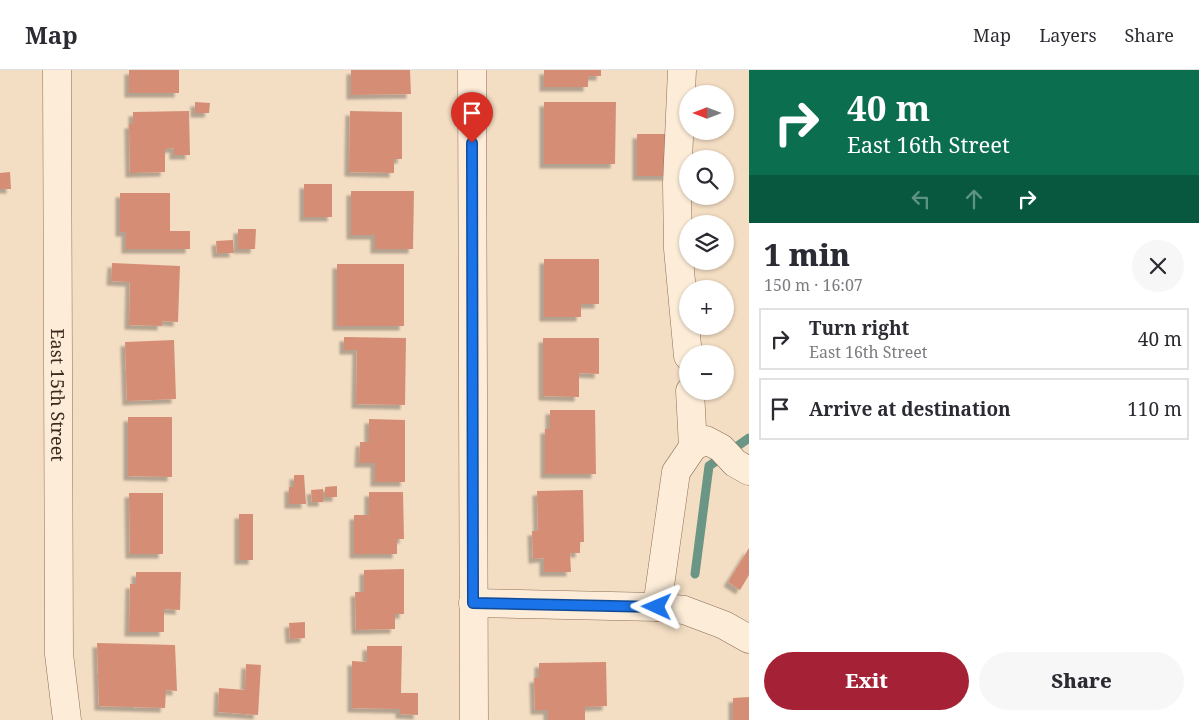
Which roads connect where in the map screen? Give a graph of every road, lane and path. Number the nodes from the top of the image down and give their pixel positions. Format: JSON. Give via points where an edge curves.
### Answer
{"nodes":[{"id":1,"x":57,"y":70,"type":"edge"},
{"id":2,"x":472,"y":70,"type":"edge"},
{"id":3,"x":682,"y":70,"type":"edge"},
{"id":4,"x":687,"y":345,"type":"edge"},
{"id":5,"x":690,"y":400,"type":"edge"},
{"id":6,"x":693,"y":447,"type":"junction"},
{"id":7,"x":749,"y":471,"type":"edge"},
{"id":8,"x":473,"y":603,"type":"junction"},
{"id":9,"x":657,"y":607,"type":"junction"},
{"id":10,"x":749,"y":639,"type":"edge"},
{"id":11,"x":66,"y":720,"type":"edge"},
{"id":12,"x":474,"y":720,"type":"edge"}],
"edges":[{"from":1,"to":11,"type":"street","name":"East 15th Street","via":[[60,654]]},
{"from":2,"to":8,"type":"street"},
{"from":3,"to":4,"type":"street","via":[[678,249]]},
{"from":5,"to":6,"type":"street"},
{"from":6,"to":7,"type":"street","via":[[706,440]]},
{"from":6,"to":9,"type":"street","via":[[676,472]]},
{"from":8,"to":9,"type":"street"},
{"from":8,"to":12,"type":"street"},
{"from":9,"to":10,"type":"street","via":[[684,610],[724,625]]}]}
